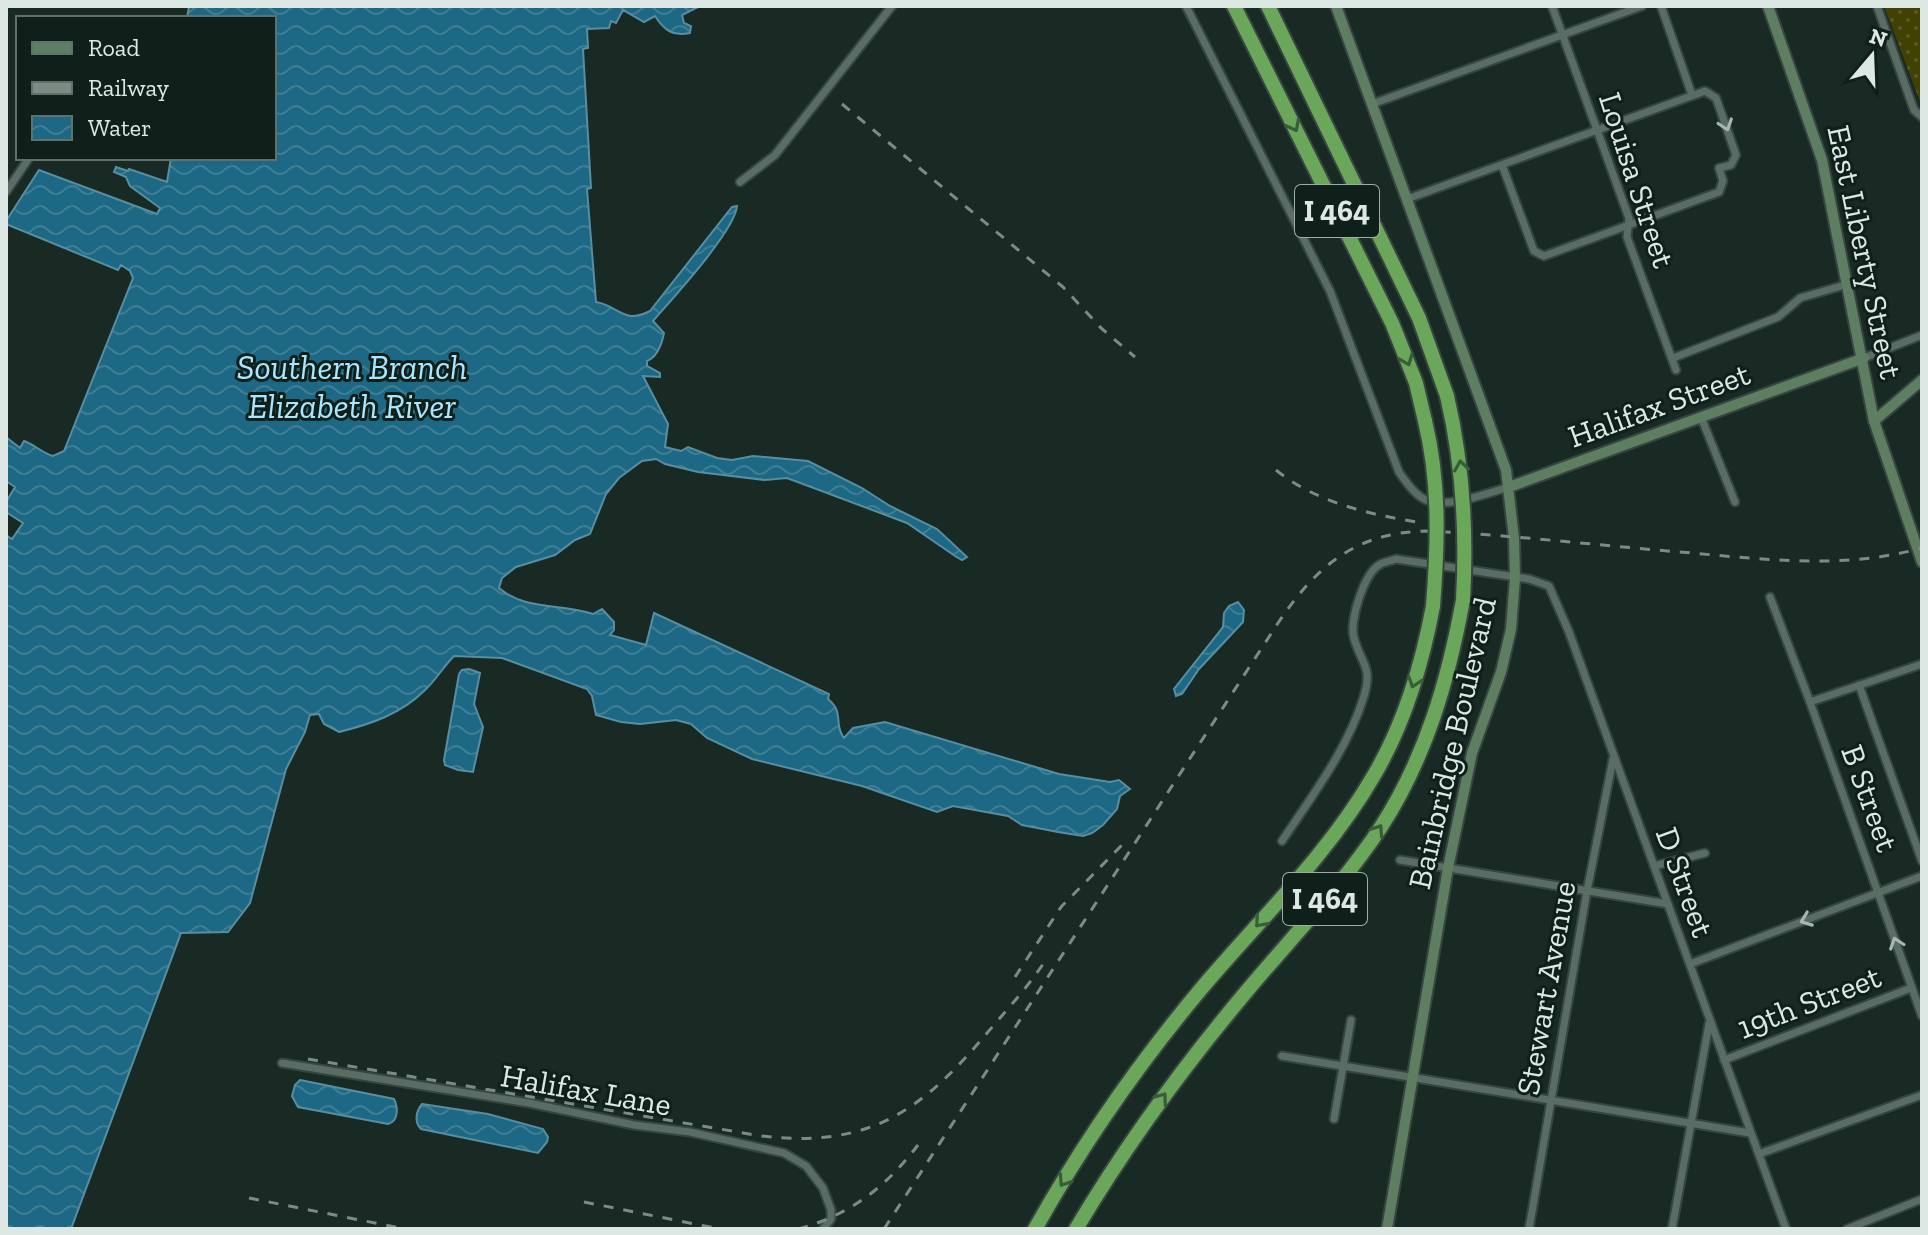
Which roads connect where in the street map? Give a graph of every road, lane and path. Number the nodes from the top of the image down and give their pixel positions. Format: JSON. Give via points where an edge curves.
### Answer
{"nodes":[{"id":1,"x":892,"y":6,"type":"edge"},
{"id":2,"x":1186,"y":6,"type":"edge"},
{"id":3,"x":1225,"y":6,"type":"edge"},
{"id":4,"x":1234,"y":6,"type":"edge"},
{"id":5,"x":1552,"y":6,"type":"edge"},
{"id":6,"x":1642,"y":6,"type":"edge"},
{"id":7,"x":1661,"y":6,"type":"edge"},
{"id":8,"x":1768,"y":6,"type":"edge"},
{"id":9,"x":1877,"y":6,"type":"edge"},
{"id":10,"x":1340,"y":7,"type":"edge"},
{"id":11,"x":1269,"y":8,"type":"edge"},
{"id":12,"x":1562,"y":35,"type":"junction"},
{"id":13,"x":1692,"y":95,"type":"junction"},
{"id":14,"x":1281,"y":98,"type":"junction"},
{"id":15,"x":1372,"y":104,"type":"junction"},
{"id":16,"x":1922,"y":117,"type":"edge"},
{"id":17,"x":1597,"y":130,"type":"junction"},
{"id":18,"x":28,"y":160,"type":"edge"},
{"id":19,"x":1502,"y":165,"type":"junction"},
{"id":20,"x":740,"y":182,"type":"dead end"},
{"id":21,"x":6,"y":192,"type":"edge"},
{"id":22,"x":1407,"y":199,"type":"junction"},
{"id":23,"x":1629,"y":226,"type":"junction"},
{"id":24,"x":1848,"y":284,"type":"junction"},
{"id":25,"x":1922,"y":335,"type":"edge"},
{"id":26,"x":1673,"y":358,"type":"junction"},
{"id":27,"x":1864,"y":358,"type":"junction"},
{"id":28,"x":1676,"y":370,"type":"dead end"},
{"id":29,"x":1922,"y":380,"type":"edge"},
{"id":30,"x":1701,"y":417,"type":"junction"},
{"id":31,"x":1874,"y":421,"type":"junction"},
{"id":32,"x":1509,"y":487,"type":"junction"},
{"id":33,"x":1735,"y":502,"type":"dead end"},
{"id":34,"x":1922,"y":562,"type":"edge"},
{"id":35,"x":1515,"y":578,"type":"junction"},
{"id":36,"x":1770,"y":597,"type":"dead end"},
{"id":37,"x":1922,"y":664,"type":"edge"},
{"id":38,"x":1859,"y":685,"type":"junction"},
{"id":39,"x":1810,"y":702,"type":"junction"},
{"id":40,"x":1613,"y":757,"type":"junction"},
{"id":41,"x":1282,"y":841,"type":"dead end"},
{"id":42,"x":1705,"y":853,"type":"dead end"},
{"id":43,"x":1400,"y":860,"type":"dead end"},
{"id":44,"x":1922,"y":861,"type":"edge"},
{"id":45,"x":1654,"y":866,"type":"junction"},
{"id":46,"x":1448,"y":868,"type":"junction"},
{"id":47,"x":1922,"y":876,"type":"edge"},
{"id":48,"x":1587,"y":891,"type":"junction"},
{"id":49,"x":1879,"y":893,"type":"junction"},
{"id":50,"x":1668,"y":904,"type":"junction"},
{"id":51,"x":1690,"y":964,"type":"junction"},
{"id":52,"x":1911,"y":988,"type":"junction"},
{"id":53,"x":1922,"y":1016,"type":"edge"},
{"id":54,"x":1351,"y":1020,"type":"dead end"},
{"id":55,"x":1710,"y":1022,"type":"junction"},
{"id":56,"x":1282,"y":1056,"type":"dead end"},
{"id":57,"x":1724,"y":1060,"type":"junction"},
{"id":58,"x":282,"y":1063,"type":"dead end"},
{"id":59,"x":1343,"y":1066,"type":"junction"},
{"id":60,"x":1413,"y":1077,"type":"junction"},
{"id":61,"x":1922,"y":1095,"type":"edge"},
{"id":62,"x":1550,"y":1100,"type":"junction"},
{"id":63,"x":1334,"y":1119,"type":"dead end"},
{"id":64,"x":1689,"y":1123,"type":"junction"},
{"id":65,"x":1750,"y":1133,"type":"junction"},
{"id":66,"x":1759,"y":1154,"type":"junction"},
{"id":67,"x":1922,"y":1199,"type":"edge"},
{"id":68,"x":823,"y":1229,"type":"edge"},
{"id":69,"x":1035,"y":1229,"type":"edge"},
{"id":70,"x":1076,"y":1229,"type":"edge"},
{"id":71,"x":1387,"y":1229,"type":"edge"},
{"id":72,"x":1529,"y":1229,"type":"edge"},
{"id":73,"x":1672,"y":1229,"type":"edge"},
{"id":74,"x":1786,"y":1229,"type":"edge"},
{"id":75,"x":1847,"y":1229,"type":"edge"}],
"edges":[{"from":1,"to":20,"type":"street","via":[[775,155]]},
{"from":2,"to":32,"type":"street","name":"Halifax Street","via":[[1330,291],[1394,462],[1427,500],[1457,502]]},
{"from":3,"to":14,"type":"highway"},
{"from":4,"to":14,"type":"highway","number":"I 464"},
{"from":5,"to":12,"type":"street","name":"Louisa Street"},
{"from":6,"to":12,"type":"street"},
{"from":7,"to":13,"type":"street"},
{"from":8,"to":24,"type":"street","name":"East Liberty Street","via":[[1815,136]]},
{"from":9,"to":16,"type":"street","via":[[1914,110]]},
{"from":10,"to":15,"type":"street","name":"Bainbridge Boulevard"},
{"from":70,"to":11,"type":"highway","number":"I 464","one_way":true,"bridge":true,"via":[[1173,1083],[1381,826],[1435,715],[1463,600],[1466,516],[1447,396],[1419,318]]},
{"from":12,"to":15,"type":"street"},
{"from":12,"to":17,"type":"street","name":"Louisa Street"},
{"from":13,"to":17,"type":"street"},
{"from":13,"to":23,"type":"street","one_way":true,"via":[[1705,91],[1716,98],[1736,155],[1734,164],[1719,168],[1719,192]]},
{"from":14,"to":69,"type":"highway","number":"I 464","one_way":true,"bridge":true,"via":[[1416,383],[1435,467],[1433,606],[1401,721],[1374,776],[1309,865],[1157,1046]]},
{"from":15,"to":22,"type":"street","name":"Bainbridge Boulevard"},
{"from":17,"to":19,"type":"street"},
{"from":17,"to":23,"type":"street","name":"Louisa Street"},
{"from":18,"to":21,"type":"street"},
{"from":19,"to":22,"type":"street"},
{"from":19,"to":23,"type":"street","via":[[1534,251],[1544,256]]},
{"from":22,"to":32,"type":"street","name":"Bainbridge Boulevard"},
{"from":23,"to":26,"type":"street","name":"Louisa Street","via":[[1627,237]]},
{"from":24,"to":26,"type":"street","via":[[1800,298],[1778,317]]},
{"from":24,"to":27,"type":"street","name":"East Liberty Street"},
{"from":25,"to":27,"type":"street","name":"Halifax Street"},
{"from":26,"to":28,"type":"street","name":"Louisa Street"},
{"from":27,"to":30,"type":"street","name":"Halifax Street"},
{"from":27,"to":31,"type":"street","name":"East Liberty Street"},
{"from":29,"to":31,"type":"street"},
{"from":30,"to":32,"type":"street","name":"Halifax Street"},
{"from":30,"to":33,"type":"street"},
{"from":31,"to":34,"type":"street","name":"East Liberty Street"},
{"from":32,"to":35,"type":"street","name":"Bainbridge Boulevard"},
{"from":35,"to":40,"type":"street","name":"D Street","via":[[1540,581],[1553,590]]},
{"from":35,"to":41,"type":"street","via":[[1396,559],[1379,564],[1366,577],[1353,635],[1368,671],[1364,696],[1324,778]]},
{"from":35,"to":46,"type":"street","name":"Bainbridge Boulevard","via":[[1508,647],[1472,753]]},
{"from":36,"to":39,"type":"street","name":"B Street"},
{"from":37,"to":38,"type":"street"},
{"from":38,"to":39,"type":"street"},
{"from":38,"to":44,"type":"street"},
{"from":39,"to":49,"type":"street","name":"B Street"},
{"from":40,"to":45,"type":"street","name":"D Street"},
{"from":40,"to":48,"type":"street","name":"Stewart Avenue"},
{"from":42,"to":45,"type":"street"},
{"from":43,"to":46,"type":"street"},
{"from":45,"to":50,"type":"street","name":"D Street"},
{"from":46,"to":48,"type":"street"},
{"from":46,"to":60,"type":"street","name":"Bainbridge Boulevard"},
{"from":47,"to":49,"type":"street"},
{"from":48,"to":50,"type":"street"},
{"from":48,"to":62,"type":"street","name":"Stewart Avenue"},
{"from":49,"to":51,"type":"street","one_way":true},
{"from":52,"to":49,"type":"street","name":"B Street","one_way":true},
{"from":50,"to":51,"type":"street","name":"D Street"},
{"from":51,"to":55,"type":"street","name":"D Street"},
{"from":52,"to":53,"type":"street","name":"B Street"},
{"from":52,"to":57,"type":"street","name":"19th Street"},
{"from":54,"to":59,"type":"street"},
{"from":55,"to":57,"type":"street","name":"D Street"},
{"from":55,"to":64,"type":"street"},
{"from":56,"to":59,"type":"street"},
{"from":57,"to":65,"type":"street","name":"D Street"},
{"from":58,"to":68,"type":"street","name":"Halifax Lane","via":[[529,1103],[784,1153],[806,1166],[823,1188],[831,1210]]},
{"from":59,"to":60,"type":"street"},
{"from":59,"to":63,"type":"street"},
{"from":60,"to":62,"type":"street"},
{"from":60,"to":71,"type":"street","name":"Bainbridge Boulevard"},
{"from":61,"to":66,"type":"street"},
{"from":62,"to":64,"type":"street"},
{"from":62,"to":72,"type":"street","name":"Stewart Avenue"},
{"from":64,"to":65,"type":"street"},
{"from":64,"to":73,"type":"street"},
{"from":65,"to":66,"type":"street","name":"D Street"},
{"from":66,"to":74,"type":"street","name":"D Street"},
{"from":67,"to":75,"type":"street"}]}
